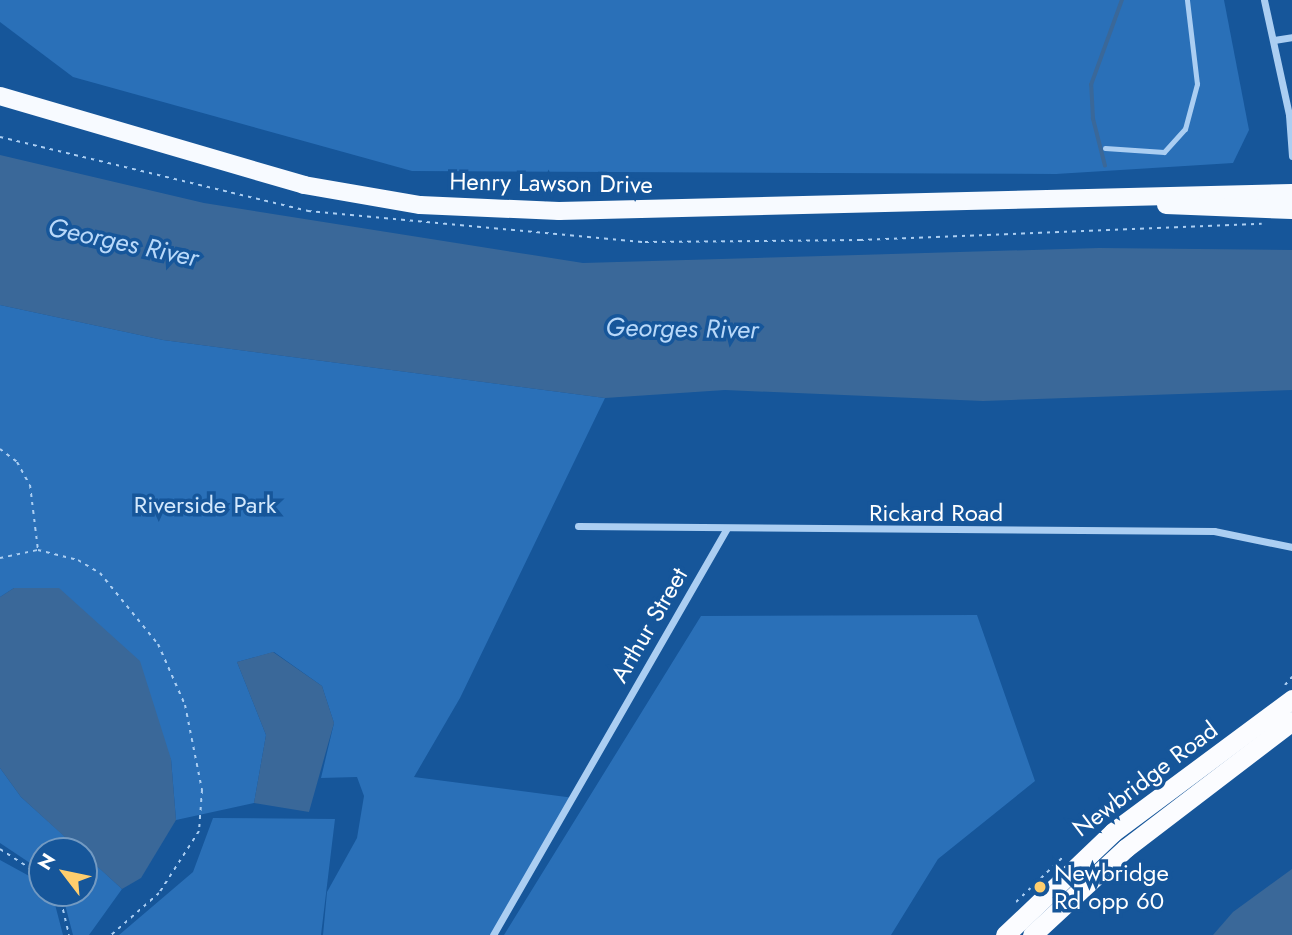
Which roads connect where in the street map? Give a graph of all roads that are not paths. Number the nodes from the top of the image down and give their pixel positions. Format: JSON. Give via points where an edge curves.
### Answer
{"nodes":[{"id":1,"x":1187,"y":0,"type":"edge"},
{"id":2,"x":1264,"y":0,"type":"edge"},
{"id":3,"x":1292,"y":37,"type":"edge"},
{"id":4,"x":1274,"y":40,"type":"junction"},
{"id":5,"x":0,"y":96,"type":"edge"},
{"id":6,"x":1105,"y":148,"type":"dead end"},
{"id":7,"x":1292,"y":156,"type":"edge"},
{"id":8,"x":1292,"y":193,"type":"edge"},
{"id":9,"x":1116,"y":200,"type":"junction"},
{"id":10,"x":1292,"y":210,"type":"edge"},
{"id":11,"x":578,"y":526,"type":"dead end"},
{"id":12,"x":726,"y":529,"type":"junction"},
{"id":13,"x":1292,"y":547,"type":"edge"},
{"id":14,"x":1292,"y":699,"type":"edge"},
{"id":15,"x":1292,"y":721,"type":"edge"},
{"id":16,"x":494,"y":935,"type":"edge"},
{"id":17,"x":1005,"y":935,"type":"edge"},
{"id":18,"x":1032,"y":935,"type":"edge"}],
"edges":[{"from":1,"to":6,"type":"lane","via":[[1197,84],[1185,129],[1164,152]]},
{"from":2,"to":4,"type":"street"},
{"from":3,"to":4,"type":"street"},
{"from":4,"to":7,"type":"street"},
{"from":5,"to":9,"type":"main road","name":"Henry Lawson Drive","via":[[304,185],[420,205],[559,211]]},
{"from":8,"to":9,"type":"main road","name":"Henry Lawson Drive"},
{"from":9,"to":10,"type":"main road","name":"Henry Lawson Drive"},
{"from":11,"to":12,"type":"street","name":"Rickard Road"},
{"from":12,"to":13,"type":"street","name":"Rickard Road","via":[[1214,531]]},
{"from":12,"to":16,"type":"street","name":"Arthur Street"},
{"from":14,"to":17,"type":"highway","name":"Newbridge Road","via":[[1105,838]]},
{"from":15,"to":18,"type":"highway","name":"Newbridge Road","via":[[1126,848]]}]}
